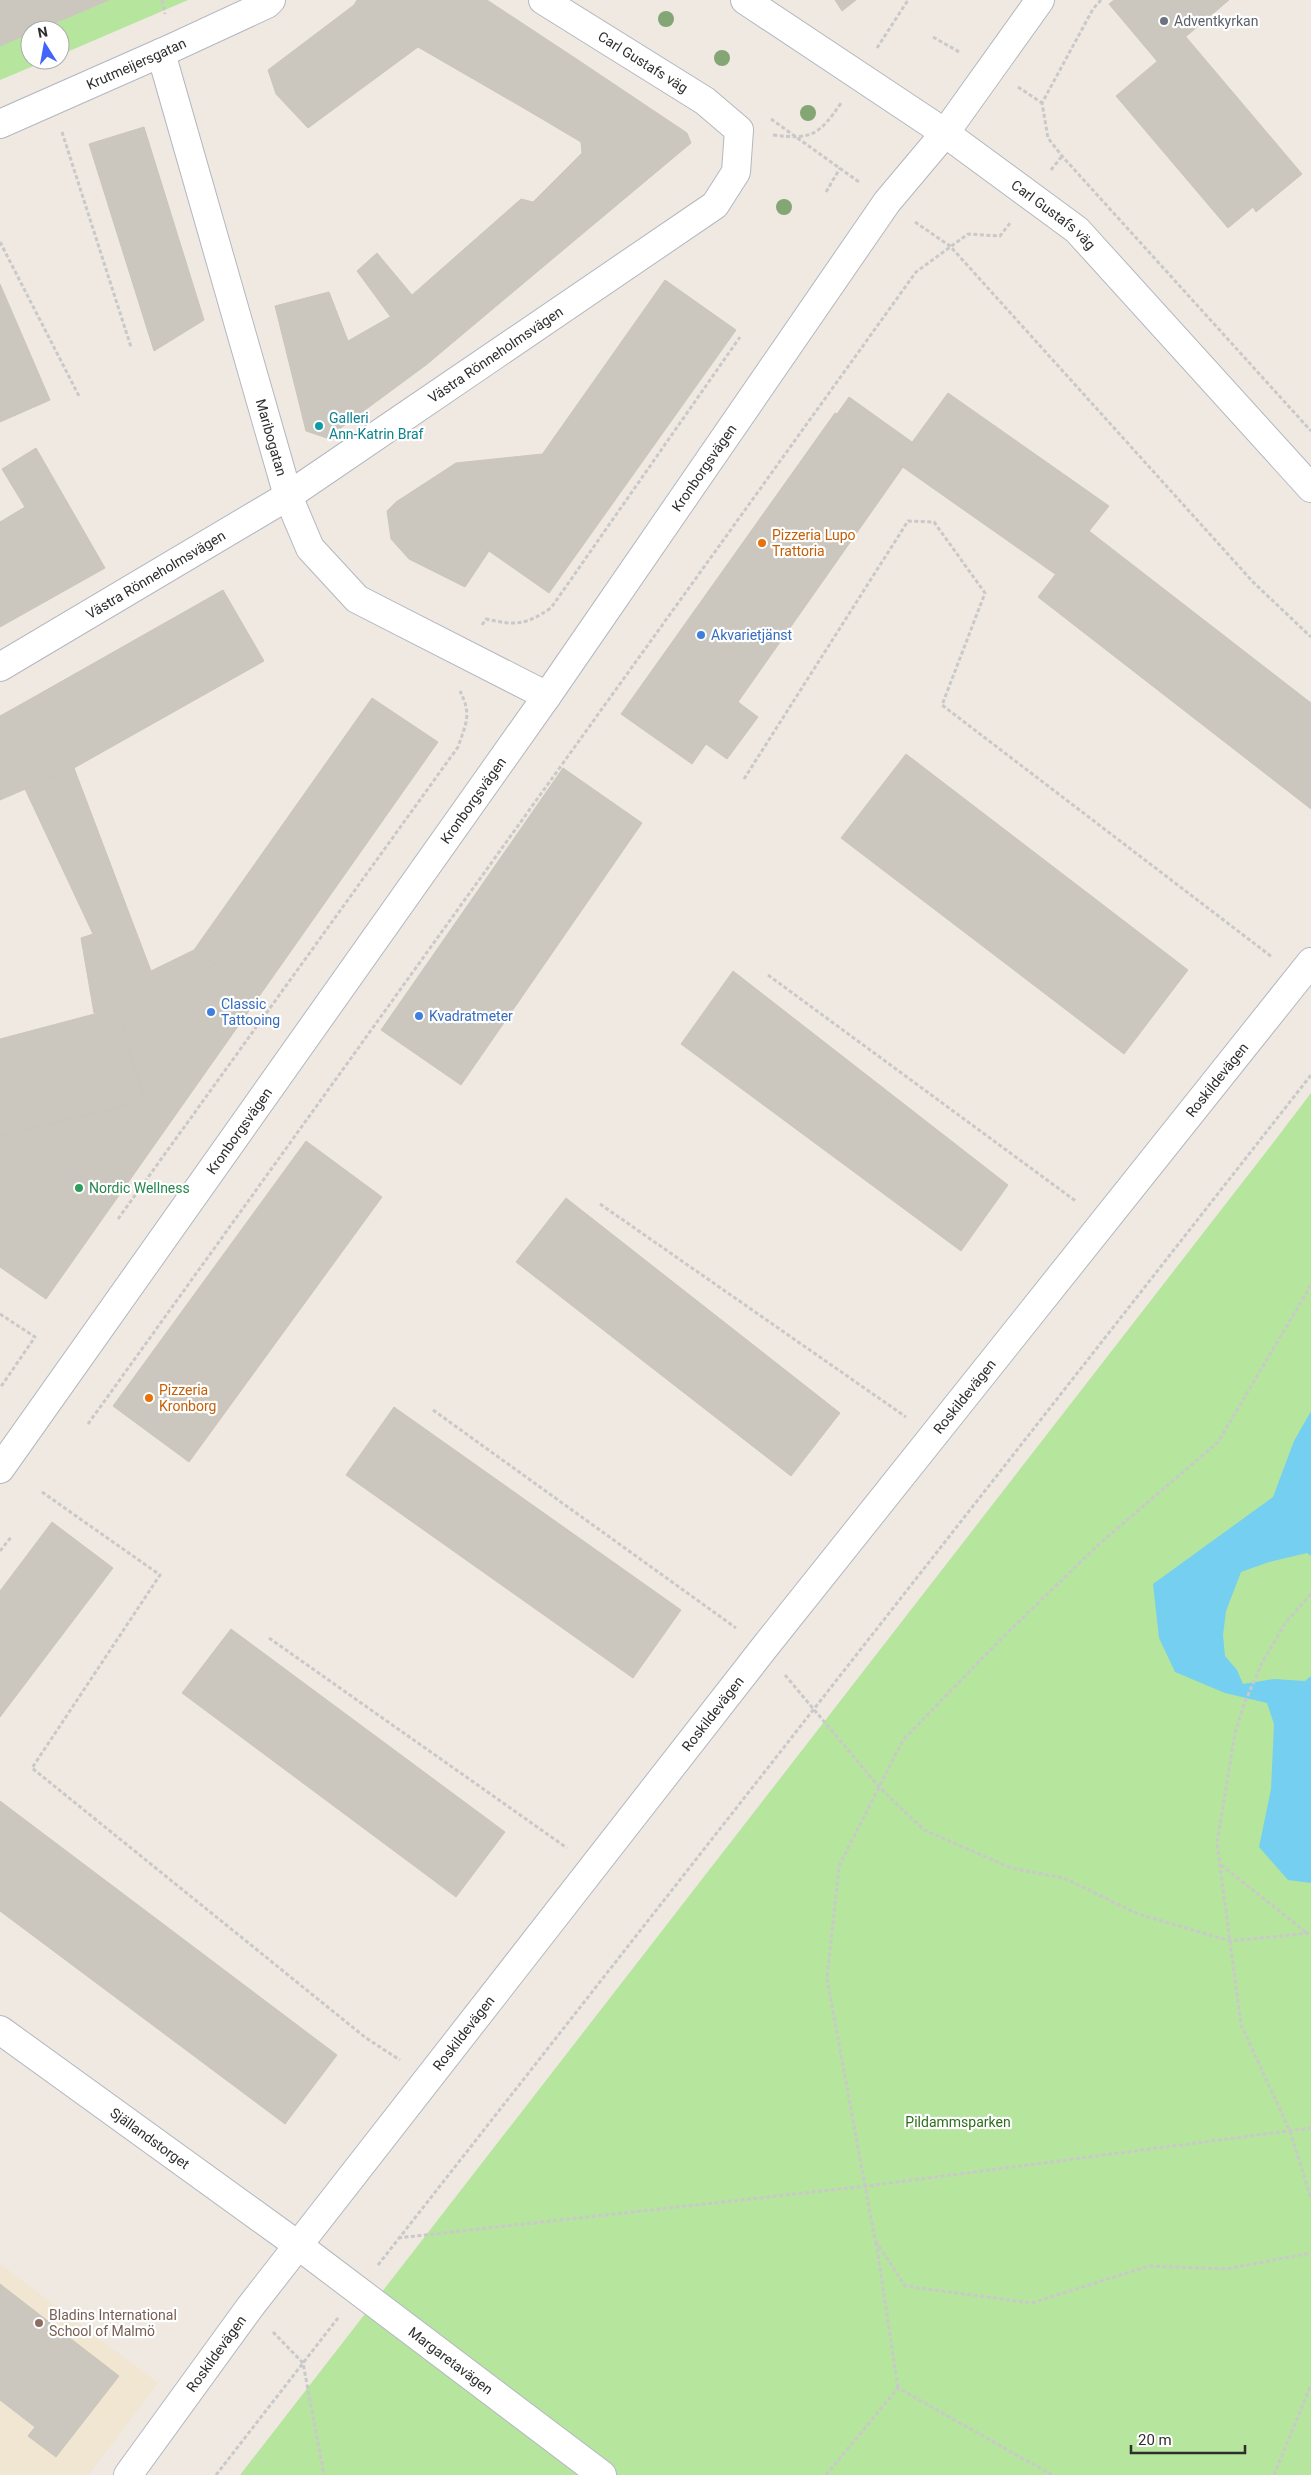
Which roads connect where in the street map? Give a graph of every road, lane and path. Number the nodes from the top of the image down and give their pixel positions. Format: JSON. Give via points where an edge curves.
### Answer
{"nodes":[{"id":1,"x":271,"y":0,"type":"edge"},
{"id":2,"x":543,"y":0,"type":"edge"},
{"id":3,"x":745,"y":0,"type":"edge"},
{"id":4,"x":1040,"y":0,"type":"edge"},
{"id":5,"x":1101,"y":0,"type":"edge"},
{"id":6,"x":161,"y":53,"type":"junction"},
{"id":7,"x":52,"y":101,"type":"junction"},
{"id":8,"x":0,"y":124,"type":"edge"},
{"id":9,"x":738,"y":130,"type":"joint"},
{"id":10,"x":945,"y":133,"type":"junction"},
{"id":11,"x":799,"y":138,"type":"dead end"},
{"id":12,"x":1062,"y":156,"type":"junction"},
{"id":13,"x":840,"y":168,"type":"junction"},
{"id":14,"x":826,"y":192,"type":"dead end"},
{"id":15,"x":1032,"y":196,"type":"junction"},
{"id":16,"x":887,"y":202,"type":"junction"},
{"id":17,"x":0,"y":242,"type":"edge"},
{"id":18,"x":950,"y":246,"type":"junction"},
{"id":19,"x":740,"y":337,"type":"dead end"},
{"id":20,"x":132,"y":347,"type":"dead end"},
{"id":21,"x":80,"y":398,"type":"dead end"},
{"id":22,"x":1311,"y":431,"type":"edge"},
{"id":23,"x":1311,"y":488,"type":"edge"},
{"id":24,"x":288,"y":496,"type":"junction"},
{"id":25,"x":486,"y":619,"type":"dead end"},
{"id":26,"x":1311,"y":637,"type":"edge"},
{"id":27,"x":0,"y":667,"type":"edge"},
{"id":28,"x":460,"y":690,"type":"dead end"},
{"id":29,"x":546,"y":696,"type":"junction"},
{"id":30,"x":744,"y":779,"type":"dead end"},
{"id":31,"x":1305,"y":970,"type":"edge"},
{"id":32,"x":768,"y":975,"type":"dead end"},
{"id":33,"x":1311,"y":1075,"type":"edge"},
{"id":34,"x":600,"y":1204,"type":"dead end"},
{"id":35,"x":118,"y":1219,"type":"dead end"},
{"id":36,"x":1104,"y":1222,"type":"junction"},
{"id":37,"x":1311,"y":1285,"type":"edge"},
{"id":38,"x":0,"y":1314,"type":"edge"},
{"id":39,"x":0,"y":1388,"type":"edge"},
{"id":40,"x":433,"y":1410,"type":"dead end"},
{"id":41,"x":88,"y":1424,"type":"dead end"},
{"id":42,"x":933,"y":1436,"type":"junction"},
{"id":43,"x":0,"y":1469,"type":"edge"},
{"id":44,"x":42,"y":1492,"type":"dead end"},
{"id":45,"x":12,"y":1536,"type":"dead end"},
{"id":46,"x":0,"y":1551,"type":"edge"},
{"id":47,"x":1311,"y":1594,"type":"edge"},
{"id":48,"x":269,"y":1638,"type":"dead end"},
{"id":49,"x":764,"y":1648,"type":"junction"},
{"id":50,"x":814,"y":1710,"type":"junction"},
{"id":51,"x":879,"y":1787,"type":"junction"},
{"id":52,"x":1220,"y":1864,"type":"junction"},
{"id":53,"x":594,"y":1867,"type":"junction"},
{"id":54,"x":1309,"y":1933,"type":"edge"},
{"id":55,"x":1230,"y":1941,"type":"junction"},
{"id":56,"x":0,"y":2030,"type":"edge"},
{"id":57,"x":429,"y":2078,"type":"junction"},
{"id":58,"x":1311,"y":2128,"type":"edge"},
{"id":59,"x":1290,"y":2130,"type":"junction"},
{"id":60,"x":867,"y":2186,"type":"junction"},
{"id":61,"x":1311,"y":2198,"type":"edge"},
{"id":62,"x":398,"y":2238,"type":"junction"},
{"id":63,"x":875,"y":2240,"type":"junction"},
{"id":64,"x":299,"y":2246,"type":"junction"},
{"id":65,"x":1311,"y":2253,"type":"edge"},
{"id":66,"x":359,"y":2292,"type":"junction"},
{"id":67,"x":250,"y":2307,"type":"junction"},
{"id":68,"x":303,"y":2363,"type":"junction"},
{"id":69,"x":1311,"y":2385,"type":"edge"},
{"id":70,"x":898,"y":2388,"type":"junction"},
{"id":71,"x":128,"y":2475,"type":"edge"},
{"id":72,"x":216,"y":2475,"type":"edge"},
{"id":73,"x":324,"y":2475,"type":"edge"},
{"id":74,"x":602,"y":2475,"type":"edge"},
{"id":75,"x":826,"y":2475,"type":"edge"},
{"id":76,"x":1052,"y":2475,"type":"edge"},
{"id":77,"x":1274,"y":2475,"type":"edge"}],
"edges":[{"from":1,"to":6,"type":"street","name":"Krutmeijersgatan"},
{"from":2,"to":9,"type":"street","name":"Carl Gustafs väg","via":[[706,101]]},
{"from":3,"to":10,"type":"street","name":"Carl Gustafs väg"},
{"from":4,"to":10,"type":"street","name":"Kronborgsvägen"},
{"from":5,"to":12,"type":"path","via":[[1042,103],[1048,138]]},
{"from":6,"to":7,"type":"street","name":"Krutmeijersgatan"},
{"from":6,"to":24,"type":"street","name":"Maribogatan"},
{"from":7,"to":8,"type":"street","name":"Krutmeijersgatan"},
{"from":7,"to":20,"type":"path"},
{"from":9,"to":24,"type":"street","name":"Västra Rönneholmsvägen","via":[[736,172],[715,205]]},
{"from":10,"to":15,"type":"street","name":"Carl Gustafs väg"},
{"from":10,"to":16,"type":"street","name":"Kronborgsvägen"},
{"from":11,"to":13,"type":"path"},
{"from":12,"to":15,"type":"path"},
{"from":12,"to":22,"type":"path"},
{"from":13,"to":14,"type":"path"},
{"from":13,"to":16,"type":"path"},
{"from":15,"to":18,"type":"path","via":[[1000,236],[968,234]]},
{"from":15,"to":23,"type":"street","name":"Carl Gustafs väg","via":[[1077,230]]},
{"from":16,"to":18,"type":"path"},
{"from":16,"to":29,"type":"street","name":"Kronborgsvägen"},
{"from":17,"to":21,"type":"path"},
{"from":18,"to":26,"type":"path","via":[[1253,582]]},
{"from":18,"to":41,"type":"path","via":[[916,272]]},
{"from":19,"to":25,"type":"path","via":[[551,608],[529,622],[505,623]]},
{"from":24,"to":27,"type":"street","name":"Västra Rönneholmsvägen"},
{"from":24,"to":29,"type":"street","name":"Maribogatan","via":[[310,548],[357,598]]},
{"from":28,"to":35,"type":"path","via":[[467,706],[458,747]]},
{"from":29,"to":43,"type":"street","name":"Kronborgsvägen"},
{"from":30,"to":31,"type":"path","via":[[908,521],[934,522],[985,593],[942,705]]},
{"from":31,"to":36,"type":"street","name":"Roskildevägen"},
{"from":32,"to":36,"type":"path"},
{"from":33,"to":50,"type":"path"},
{"from":34,"to":42,"type":"path"},
{"from":36,"to":42,"type":"street","name":"Roskildevägen"},
{"from":37,"to":51,"type":"path","via":[[1218,1442],[1098,1546],[1003,1637],[903,1740]]},
{"from":38,"to":39,"type":"path","via":[[35,1337]]},
{"from":40,"to":49,"type":"path"},
{"from":42,"to":49,"type":"street","name":"Roskildevägen"},
{"from":44,"to":57,"type":"path","via":[[160,1575],[32,1768],[366,2038]]},
{"from":45,"to":46,"type":"path"},
{"from":47,"to":52,"type":"path","via":[[1286,1622],[1244,1704],[1235,1734],[1217,1843]]},
{"from":48,"to":53,"type":"path"},
{"from":49,"to":50,"type":"path"},
{"from":49,"to":53,"type":"street","name":"Roskildevägen"},
{"from":50,"to":51,"type":"path"},
{"from":50,"to":62,"type":"path"},
{"from":51,"to":55,"type":"path","via":[[924,1830],[1011,1868],[1064,1878],[1138,1914]]},
{"from":51,"to":60,"type":"path","via":[[839,1866],[827,1979]]},
{"from":52,"to":54,"type":"path"},
{"from":52,"to":55,"type":"path"},
{"from":53,"to":57,"type":"street","name":"Roskildevägen"},
{"from":54,"to":55,"type":"path"},
{"from":55,"to":59,"type":"path","via":[[1241,2025]]},
{"from":56,"to":64,"type":"street","name":"Själlandstorget"},
{"from":57,"to":64,"type":"street","name":"Roskildevägen"},
{"from":58,"to":59,"type":"path"},
{"from":59,"to":60,"type":"path"},
{"from":59,"to":61,"type":"path"},
{"from":60,"to":62,"type":"path"},
{"from":60,"to":63,"type":"path"},
{"from":62,"to":66,"type":"path"},
{"from":63,"to":65,"type":"path","via":[[905,2286],[1032,2303],[1149,2266],[1226,2269]]},
{"from":63,"to":70,"type":"path"},
{"from":64,"to":66,"type":"street","name":"Margaretavägen"},
{"from":64,"to":67,"type":"street","name":"Roskildevägen"},
{"from":66,"to":68,"type":"path"},
{"from":66,"to":74,"type":"street","name":"Margaretavägen"},
{"from":67,"to":68,"type":"path"},
{"from":67,"to":71,"type":"street","name":"Roskildevägen"},
{"from":68,"to":72,"type":"path"},
{"from":68,"to":73,"type":"path"},
{"from":69,"to":77,"type":"path"},
{"from":70,"to":75,"type":"path"},
{"from":70,"to":76,"type":"path"}]}
